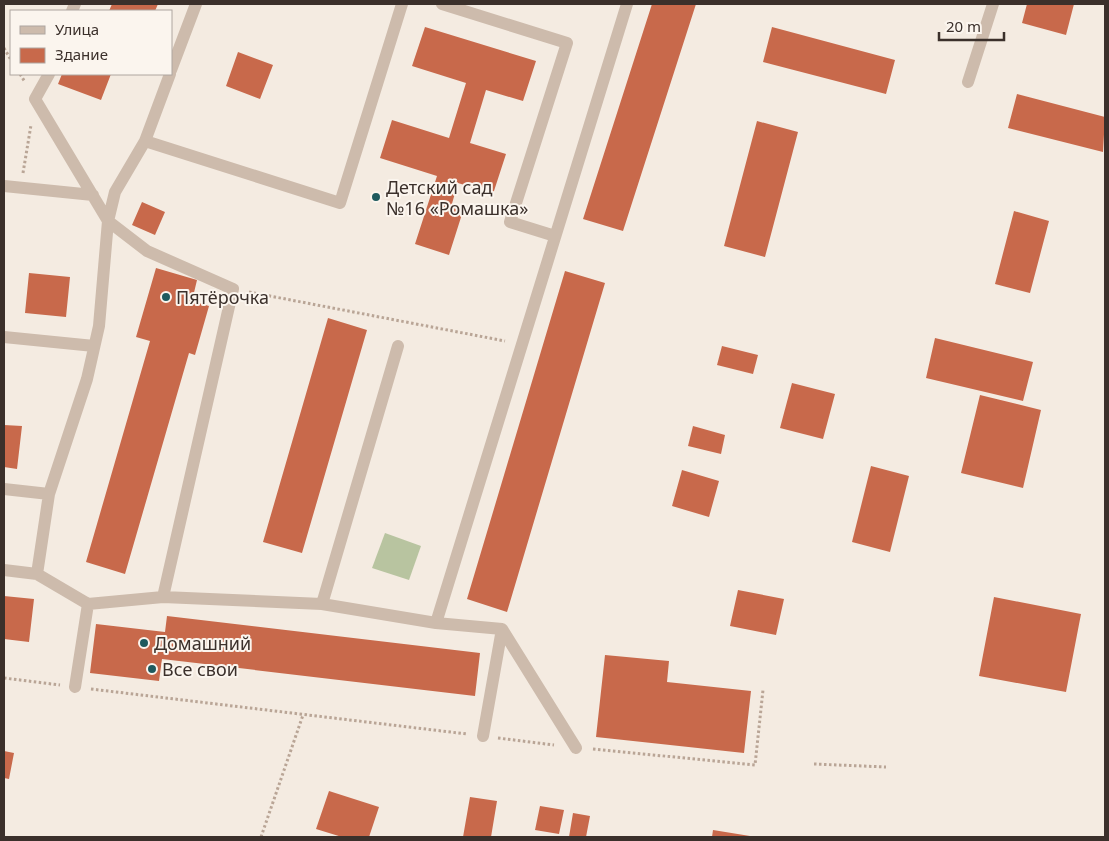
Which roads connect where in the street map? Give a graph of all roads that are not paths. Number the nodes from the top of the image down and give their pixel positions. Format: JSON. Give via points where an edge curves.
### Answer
{"nodes":[{"id":1,"x":196,"y":4,"type":"edge"},
{"id":2,"x":402,"y":4,"type":"edge"},
{"id":3,"x":442,"y":4,"type":"edge"},
{"id":4,"x":627,"y":4,"type":"edge"},
{"id":5,"x":993,"y":4,"type":"edge"},
{"id":6,"x":172,"y":67,"type":"edge"},
{"id":7,"x":47,"y":75,"type":"edge"},
{"id":8,"x":170,"y":75,"type":"edge"},
{"id":9,"x":968,"y":82,"type":"dead end"},
{"id":10,"x":144,"y":141,"type":"junction"},
{"id":11,"x":4,"y":186,"type":"edge"},
{"id":12,"x":93,"y":195,"type":"junction"},
{"id":13,"x":108,"y":221,"type":"junction"},
{"id":14,"x":555,"y":236,"type":"junction"},
{"id":15,"x":4,"y":337,"type":"edge"},
{"id":16,"x":94,"y":346,"type":"junction"},
{"id":17,"x":398,"y":346,"type":"dead end"},
{"id":18,"x":4,"y":489,"type":"edge"},
{"id":19,"x":49,"y":494,"type":"junction"},
{"id":20,"x":4,"y":570,"type":"edge"},
{"id":21,"x":37,"y":574,"type":"junction"},
{"id":22,"x":162,"y":597,"type":"junction"},
{"id":23,"x":88,"y":604,"type":"junction"},
{"id":24,"x":322,"y":604,"type":"junction"},
{"id":25,"x":436,"y":623,"type":"junction"},
{"id":26,"x":502,"y":629,"type":"junction"},
{"id":27,"x":74,"y":687,"type":"road end"},
{"id":28,"x":483,"y":736,"type":"road end"},
{"id":29,"x":576,"y":748,"type":"road end"}],
"edges":[{"from":1,"to":6,"type":"lane"},
{"from":2,"to":10,"type":"lane","via":[[340,203]]},
{"from":3,"to":14,"type":"lane","via":[[567,43],[510,222]]},
{"from":4,"to":14,"type":"lane"},
{"from":5,"to":9,"type":"lane"},
{"from":7,"to":12,"type":"lane","via":[[35,99]]},
{"from":8,"to":10,"type":"lane"},
{"from":10,"to":13,"type":"lane","via":[[115,192]]},
{"from":11,"to":12,"type":"lane"},
{"from":12,"to":13,"type":"lane"},
{"from":13,"to":16,"type":"lane","via":[[99,326]]},
{"from":13,"to":22,"type":"lane","via":[[147,251],[234,289]]},
{"from":14,"to":25,"type":"lane"},
{"from":15,"to":16,"type":"lane"},
{"from":16,"to":19,"type":"lane"},
{"from":17,"to":24,"type":"lane"},
{"from":18,"to":19,"type":"lane"},
{"from":19,"to":21,"type":"lane"},
{"from":20,"to":21,"type":"lane"},
{"from":21,"to":23,"type":"lane"},
{"from":22,"to":23,"type":"lane"},
{"from":22,"to":24,"type":"lane"},
{"from":23,"to":27,"type":"lane"},
{"from":24,"to":25,"type":"lane"},
{"from":25,"to":26,"type":"lane"},
{"from":26,"to":28,"type":"lane"},
{"from":26,"to":29,"type":"lane"}]}
